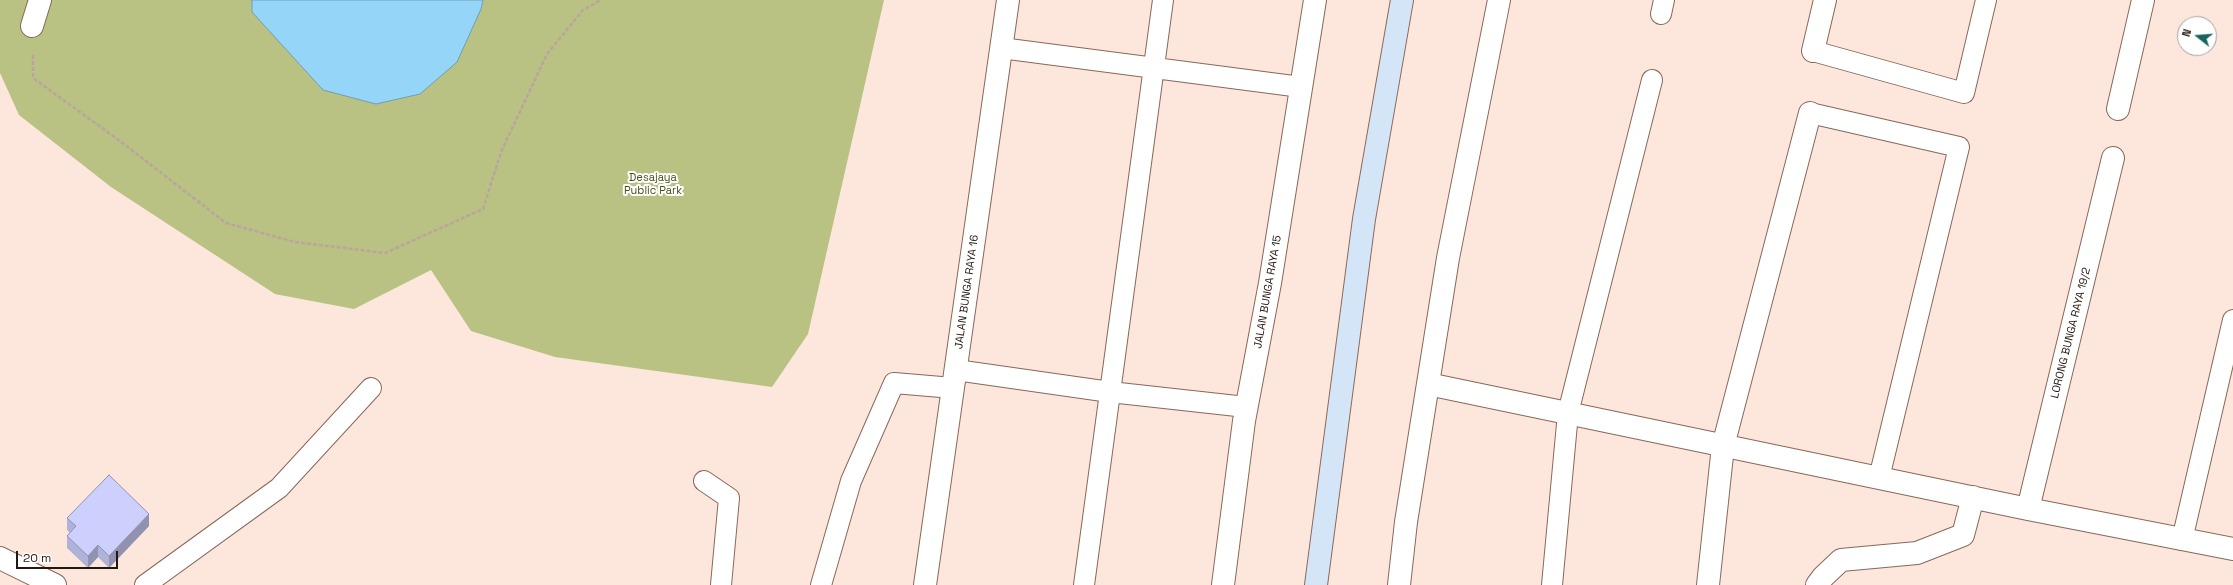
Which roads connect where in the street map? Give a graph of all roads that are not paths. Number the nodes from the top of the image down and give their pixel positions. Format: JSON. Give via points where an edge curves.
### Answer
{"nodes":[{"id":1,"x":40,"y":0,"type":"edge"},
{"id":2,"x":1008,"y":0,"type":"edge"},
{"id":3,"x":1163,"y":0,"type":"edge"},
{"id":4,"x":1315,"y":0,"type":"edge"},
{"id":5,"x":1402,"y":0,"type":"edge"},
{"id":6,"x":1499,"y":0,"type":"edge"},
{"id":7,"x":1824,"y":0,"type":"edge"},
{"id":8,"x":1986,"y":0,"type":"edge"},
{"id":9,"x":2143,"y":0,"type":"edge"},
{"id":10,"x":32,"y":26,"type":"road end"},
{"id":11,"x":1001,"y":48,"type":"junction"},
{"id":12,"x":1813,"y":51,"type":"joint"},
{"id":13,"x":1154,"y":69,"type":"junction"},
{"id":14,"x":1652,"y":80,"type":"dead end"},
{"id":15,"x":1301,"y":87,"type":"junction"},
{"id":16,"x":2118,"y":109,"type":"dead end"},
{"id":17,"x":1810,"y":113,"type":"joint"},
{"id":18,"x":2113,"y":158,"type":"dead end"},
{"id":19,"x":2233,"y":320,"type":"edge"},
{"id":20,"x":954,"y":379,"type":"junction"},
{"id":21,"x":1428,"y":384,"type":"junction"},
{"id":22,"x":372,"y":388,"type":"dead end"},
{"id":23,"x":1110,"y":392,"type":"junction"},
{"id":24,"x":1246,"y":407,"type":"junction"},
{"id":25,"x":1568,"y":413,"type":"junction"},
{"id":26,"x":1723,"y":446,"type":"junction"},
{"id":27,"x":1879,"y":478,"type":"junction"},
{"id":28,"x":704,"y":481,"type":"dead end"},
{"id":29,"x":1973,"y":497,"type":"junction"},
{"id":30,"x":2028,"y":509,"type":"junction"},
{"id":31,"x":2182,"y":540,"type":"junction"},
{"id":32,"x":2233,"y":549,"type":"edge"},
{"id":33,"x":0,"y":558,"type":"edge"},
{"id":34,"x":55,"y":585,"type":"edge"},
{"id":35,"x":145,"y":585,"type":"edge"},
{"id":36,"x":721,"y":585,"type":"edge"},
{"id":37,"x":821,"y":585,"type":"edge"},
{"id":38,"x":925,"y":585,"type":"edge"},
{"id":39,"x":1084,"y":585,"type":"edge"},
{"id":40,"x":1223,"y":585,"type":"edge"},
{"id":41,"x":1316,"y":585,"type":"edge"},
{"id":42,"x":1399,"y":585,"type":"edge"},
{"id":43,"x":1552,"y":585,"type":"edge"},
{"id":44,"x":1708,"y":585,"type":"edge"},
{"id":45,"x":1817,"y":585,"type":"edge"}],
"edges":[{"from":1,"to":10,"type":"street"},
{"from":2,"to":11,"type":"street","name":"JALAN BUNGA RAYA 16"},
{"from":3,"to":13,"type":"lane"},
{"from":4,"to":15,"type":"street","name":"JALAN BUNGA RAYA 15"},
{"from":5,"to":41,"type":"street","via":[[1364,219]]},
{"from":6,"to":21,"type":"street","via":[[1448,258]]},
{"from":7,"to":12,"type":"street"},
{"from":8,"to":12,"type":"lane","via":[[1964,93]]},
{"from":9,"to":16,"type":"street"},
{"from":11,"to":13,"type":"lane"},
{"from":11,"to":20,"type":"street","name":"JALAN BUNGA RAYA 16"},
{"from":13,"to":15,"type":"lane"},
{"from":13,"to":23,"type":"lane"},
{"from":14,"to":25,"type":"lane"},
{"from":15,"to":24,"type":"street","name":"JALAN BUNGA RAYA 15","via":[[1270,283]]},
{"from":17,"to":26,"type":"street"},
{"from":17,"to":27,"type":"lane","via":[[1959,147]]},
{"from":18,"to":30,"type":"street","name":"LORONG BUNGA RAYA 19/2"},
{"from":19,"to":31,"type":"lane"},
{"from":20,"to":23,"type":"lane"},
{"from":20,"to":37,"type":"lane","via":[[894,383],[851,481]]},
{"from":20,"to":38,"type":"street","name":"JALAN BUNGA RAYA 16"},
{"from":21,"to":25,"type":"street"},
{"from":21,"to":42,"type":"street","via":[[1406,522]]},
{"from":22,"to":35,"type":"lane","via":[[279,488]]},
{"from":23,"to":24,"type":"lane"},
{"from":23,"to":39,"type":"lane"},
{"from":24,"to":40,"type":"street","name":"JALAN BUNGA RAYA 15"},
{"from":25,"to":26,"type":"street"},
{"from":25,"to":43,"type":"lane"},
{"from":26,"to":27,"type":"street"},
{"from":26,"to":44,"type":"street"},
{"from":27,"to":29,"type":"street"},
{"from":28,"to":36,"type":"lane","via":[[729,498]]},
{"from":29,"to":30,"type":"street"},
{"from":29,"to":45,"type":"street","via":[[1963,535],[1917,552],[1841,560]]},
{"from":30,"to":31,"type":"street"},
{"from":31,"to":32,"type":"street"},
{"from":33,"to":34,"type":"street"}]}
